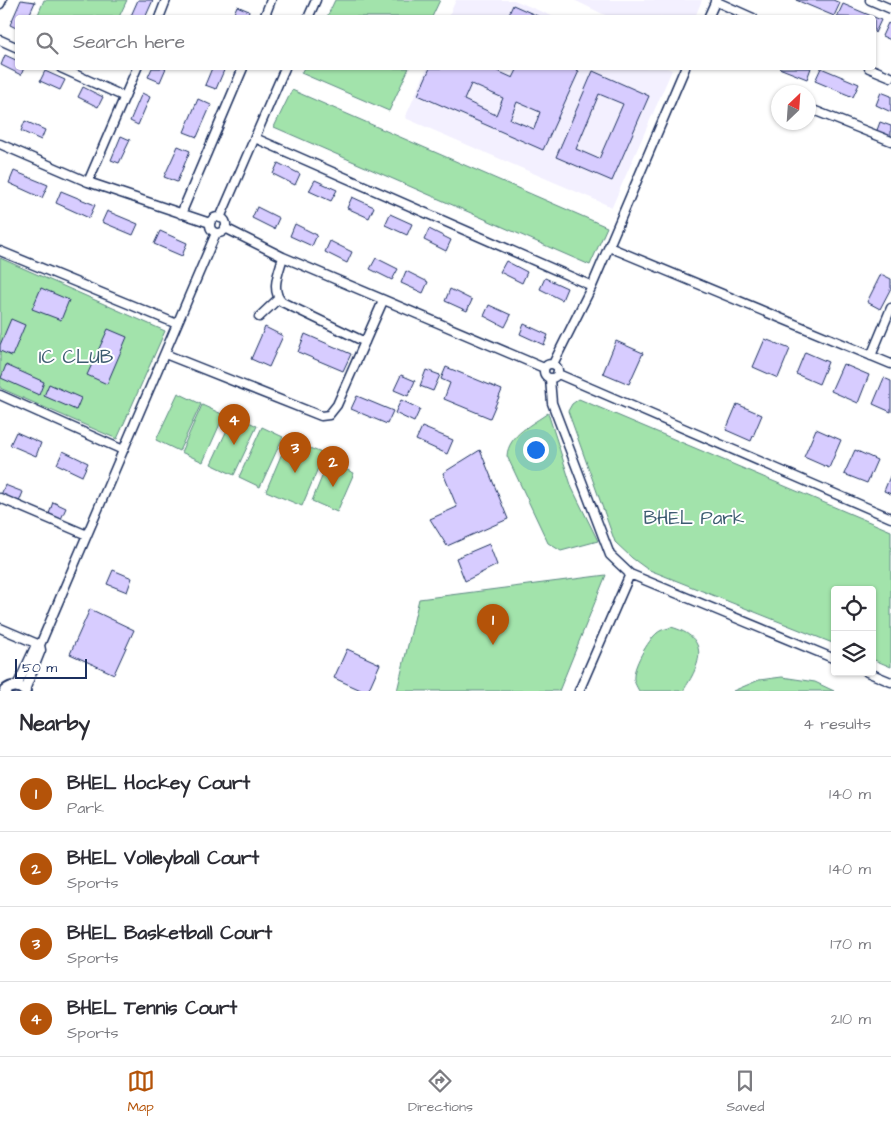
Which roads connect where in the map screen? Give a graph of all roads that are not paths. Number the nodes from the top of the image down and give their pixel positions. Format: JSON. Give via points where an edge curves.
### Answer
{"nodes":[{"id":1,"x":2,"y":0,"type":"edge"},
{"id":2,"x":166,"y":0,"type":"edge"},
{"id":3,"x":271,"y":0,"type":"edge"},
{"id":4,"x":316,"y":0,"type":"edge"},
{"id":5,"x":870,"y":0,"type":"edge"},
{"id":6,"x":716,"y":1,"type":"edge"},
{"id":7,"x":0,"y":4,"type":"edge"},
{"id":8,"x":891,"y":9,"type":"edge"},
{"id":9,"x":160,"y":15,"type":"edge"},
{"id":10,"x":265,"y":15,"type":"edge"},
{"id":11,"x":309,"y":15,"type":"edge"},
{"id":12,"x":709,"y":15,"type":"edge"},
{"id":13,"x":746,"y":15,"type":"edge"},
{"id":14,"x":0,"y":40,"type":"edge"},
{"id":15,"x":15,"y":47,"type":"edge"},
{"id":16,"x":65,"y":70,"type":"edge"},
{"id":17,"x":136,"y":70,"type":"edge"},
{"id":18,"x":242,"y":70,"type":"edge"},
{"id":19,"x":284,"y":70,"type":"edge"},
{"id":20,"x":684,"y":70,"type":"edge"},
{"id":21,"x":874,"y":70,"type":"edge"},
{"id":22,"x":891,"y":77,"type":"edge"},
{"id":23,"x":125,"y":97,"type":"junction"},
{"id":24,"x":816,"y":111,"type":"edge"},
{"id":25,"x":255,"y":138,"type":"junction"},
{"id":26,"x":891,"y":141,"type":"edge"},
{"id":27,"x":0,"y":144,"type":"edge"},
{"id":28,"x":88,"y":182,"type":"junction"},
{"id":29,"x":181,"y":214,"type":"junction"},
{"id":30,"x":220,"y":218,"type":"junction"},
{"id":31,"x":210,"y":223,"type":"junction"},
{"id":32,"x":225,"y":228,"type":"junction"},
{"id":33,"x":216,"y":233,"type":"junction"},
{"id":34,"x":609,"y":247,"type":"junction"},
{"id":35,"x":0,"y":251,"type":"edge"},
{"id":36,"x":283,"y":257,"type":"junction"},
{"id":37,"x":592,"y":286,"type":"junction"},
{"id":38,"x":278,"y":298,"type":"junction"},
{"id":39,"x":383,"y":301,"type":"junction"},
{"id":40,"x":891,"y":308,"type":"edge"},
{"id":41,"x":259,"y":317,"type":"dead end"},
{"id":42,"x":177,"y":324,"type":"junction"},
{"id":43,"x":365,"y":342,"type":"junction"},
{"id":44,"x":165,"y":354,"type":"junction"},
{"id":45,"x":871,"y":356,"type":"junction"},
{"id":46,"x":553,"y":364,"type":"junction"},
{"id":47,"x":891,"y":364,"type":"edge"},
{"id":48,"x":544,"y":368,"type":"junction"},
{"id":49,"x":558,"y":374,"type":"junction"},
{"id":50,"x":550,"y":379,"type":"junction"},
{"id":51,"x":0,"y":395,"type":"edge"},
{"id":52,"x":123,"y":450,"type":"junction"},
{"id":53,"x":0,"y":498,"type":"edge"},
{"id":54,"x":891,"y":518,"type":"edge"},
{"id":55,"x":87,"y":535,"type":"junction"},
{"id":56,"x":630,"y":574,"type":"junction"},
{"id":57,"x":0,"y":628,"type":"edge"},
{"id":58,"x":40,"y":645,"type":"junction"},
{"id":59,"x":831,"y":657,"type":"edge"},
{"id":60,"x":876,"y":675,"type":"edge"},
{"id":61,"x":891,"y":682,"type":"edge"},
{"id":62,"x":0,"y":689,"type":"edge"},
{"id":63,"x":22,"y":689,"type":"edge"},
{"id":64,"x":5,"y":691,"type":"edge"},
{"id":65,"x":579,"y":691,"type":"edge"}],
"edges":[{"from":1,"to":7,"type":"street"},
{"from":2,"to":9,"type":"street"},
{"from":3,"to":10,"type":"street"},
{"from":4,"to":11,"type":"street"},
{"from":5,"to":8,"type":"street"},
{"from":6,"to":12,"type":"street"},
{"from":6,"to":13,"type":"street"},
{"from":14,"to":15,"type":"street"},
{"from":16,"to":23,"type":"street"},
{"from":17,"to":23,"type":"street"},
{"from":18,"to":29,"type":"street"},
{"from":19,"to":25,"type":"street"},
{"from":20,"to":34,"type":"street"},
{"from":21,"to":22,"type":"street"},
{"from":23,"to":28,"type":"street"},
{"from":24,"to":26,"type":"street"},
{"from":25,"to":30,"type":"street"},
{"from":25,"to":37,"type":"street"},
{"from":27,"to":28,"type":"street"},
{"from":28,"to":29,"type":"street"},
{"from":29,"to":31,"type":"street"},
{"from":30,"to":31,"type":"street"},
{"from":30,"to":32,"type":"street"},
{"from":31,"to":33,"type":"street","via":[[210,228]]},
{"from":32,"to":33,"type":"street"},
{"from":32,"to":36,"type":"street"},
{"from":33,"to":42,"type":"street"},
{"from":34,"to":37,"type":"street"},
{"from":34,"to":45,"type":"street"},
{"from":35,"to":42,"type":"street"},
{"from":36,"to":38,"type":"street","via":[[276,286]]},
{"from":36,"to":39,"type":"street"},
{"from":37,"to":46,"type":"street"},
{"from":38,"to":41,"type":"street"},
{"from":38,"to":43,"type":"street"},
{"from":39,"to":43,"type":"street"},
{"from":39,"to":48,"type":"street"},
{"from":40,"to":45,"type":"street"},
{"from":42,"to":44,"type":"street"},
{"from":43,"to":44,"type":"street","via":[[337,405],[329,415],[321,416]]},
{"from":44,"to":52,"type":"street"},
{"from":45,"to":47,"type":"street"},
{"from":46,"to":48,"type":"street"},
{"from":46,"to":49,"type":"street"},
{"from":48,"to":50,"type":"street"},
{"from":49,"to":50,"type":"street"},
{"from":49,"to":54,"type":"street"},
{"from":50,"to":56,"type":"street","via":[[552,403],[610,555]]},
{"from":51,"to":52,"type":"street"},
{"from":52,"to":55,"type":"street"},
{"from":53,"to":55,"type":"street"},
{"from":55,"to":58,"type":"street"},
{"from":56,"to":59,"type":"street"},
{"from":56,"to":65,"type":"street"},
{"from":57,"to":58,"type":"street"},
{"from":58,"to":63,"type":"street","via":[[35,647]]},
{"from":60,"to":61,"type":"street"},
{"from":62,"to":64,"type":"street"},
{"from":63,"to":64,"type":"street","via":[[13,686]]}]}
